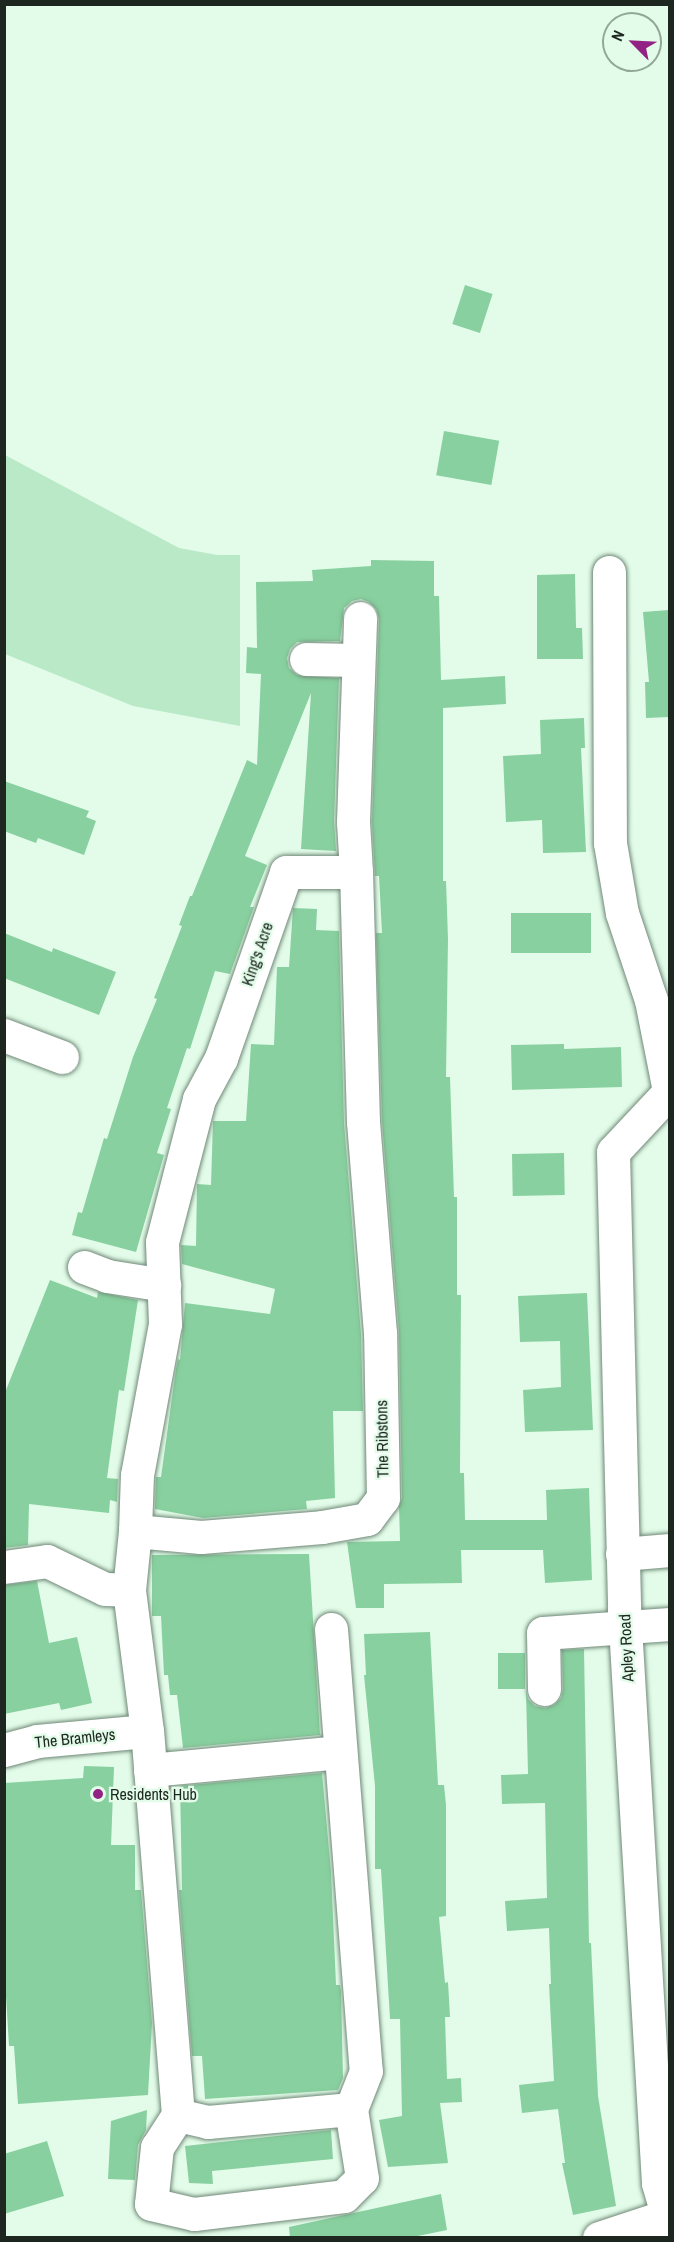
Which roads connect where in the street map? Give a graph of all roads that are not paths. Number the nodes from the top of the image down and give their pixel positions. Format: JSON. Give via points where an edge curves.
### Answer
{"nodes":[{"id":1,"x":609,"y":572,"type":"dead end"},
{"id":2,"x":360,"y":618,"type":"dead end"},
{"id":3,"x":306,"y":659,"type":"dead end"},
{"id":4,"x":358,"y":660,"type":"junction"},
{"id":5,"x":356,"y":872,"type":"junction"},
{"id":6,"x":4,"y":1035,"type":"edge"},
{"id":7,"x":62,"y":1057,"type":"dead end"},
{"id":8,"x":669,"y":1091,"type":"edge"},
{"id":9,"x":84,"y":1267,"type":"dead end"},
{"id":10,"x":164,"y":1285,"type":"junction"},
{"id":11,"x":135,"y":1531,"type":"junction"},
{"id":12,"x":669,"y":1550,"type":"edge"},
{"id":13,"x":622,"y":1554,"type":"junction"},
{"id":14,"x":4,"y":1567,"type":"edge"},
{"id":15,"x":129,"y":1590,"type":"junction"},
{"id":16,"x":669,"y":1624,"type":"edge"},
{"id":17,"x":625,"y":1626,"type":"junction"},
{"id":18,"x":331,"y":1629,"type":"dead end"},
{"id":19,"x":544,"y":1689,"type":"dead end"},
{"id":20,"x":147,"y":1731,"type":"junction"},
{"id":21,"x":4,"y":1750,"type":"edge"},
{"id":22,"x":340,"y":1752,"type":"junction"},
{"id":23,"x":150,"y":1770,"type":"junction"},
{"id":24,"x":657,"y":1982,"type":"edge"},
{"id":25,"x":351,"y":2109,"type":"junction"},
{"id":26,"x":178,"y":2115,"type":"junction"},
{"id":27,"x":668,"y":2220,"type":"edge"},
{"id":28,"x":599,"y":2238,"type":"edge"}],
"edges":[{"from":1,"to":8,"type":"street","via":[[610,843],[622,913],[651,1000]]},
{"from":2,"to":4,"type":"street"},
{"from":3,"to":4,"type":"street"},
{"from":4,"to":5,"type":"street","via":[[353,822]]},
{"from":5,"to":10,"type":"street","name":"King's Acre","via":[[286,872],[221,1058],[200,1099],[162,1242]]},
{"from":5,"to":11,"type":"street","name":"The Ribstons","via":[[363,1122],[380,1333],[383,1498],[367,1519],[322,1527],[201,1537]]},
{"from":6,"to":7,"type":"street"},
{"from":8,"to":13,"type":"street","name":"Apley Road","via":[[613,1152]]},
{"from":9,"to":10,"type":"street","via":[[107,1276]]},
{"from":10,"to":11,"type":"street","via":[[165,1324],[137,1475]]},
{"from":11,"to":15,"type":"street"},
{"from":12,"to":13,"type":"street"},
{"from":13,"to":17,"type":"street","name":"Apley Road"},
{"from":14,"to":15,"type":"street","via":[[46,1561],[105,1589]]},
{"from":15,"to":20,"type":"street"},
{"from":16,"to":17,"type":"street"},
{"from":17,"to":19,"type":"street","via":[[543,1633]]},
{"from":17,"to":24,"type":"street","name":"Apley Road"},
{"from":18,"to":22,"type":"street"},
{"from":20,"to":21,"type":"street","name":"The Bramleys","via":[[37,1741]]},
{"from":20,"to":23,"type":"street"},
{"from":22,"to":23,"type":"street"},
{"from":22,"to":25,"type":"street","via":[[366,2071]]},
{"from":23,"to":26,"type":"street"},
{"from":24,"to":27,"type":"street","name":"Apley Road","via":[[658,2183]]},
{"from":25,"to":26,"type":"street","via":[[208,2122]]},
{"from":25,"to":26,"type":"street","via":[[362,2178],[344,2196],[194,2214],[151,2204],[157,2147]]},
{"from":27,"to":28,"type":"street"}]}
